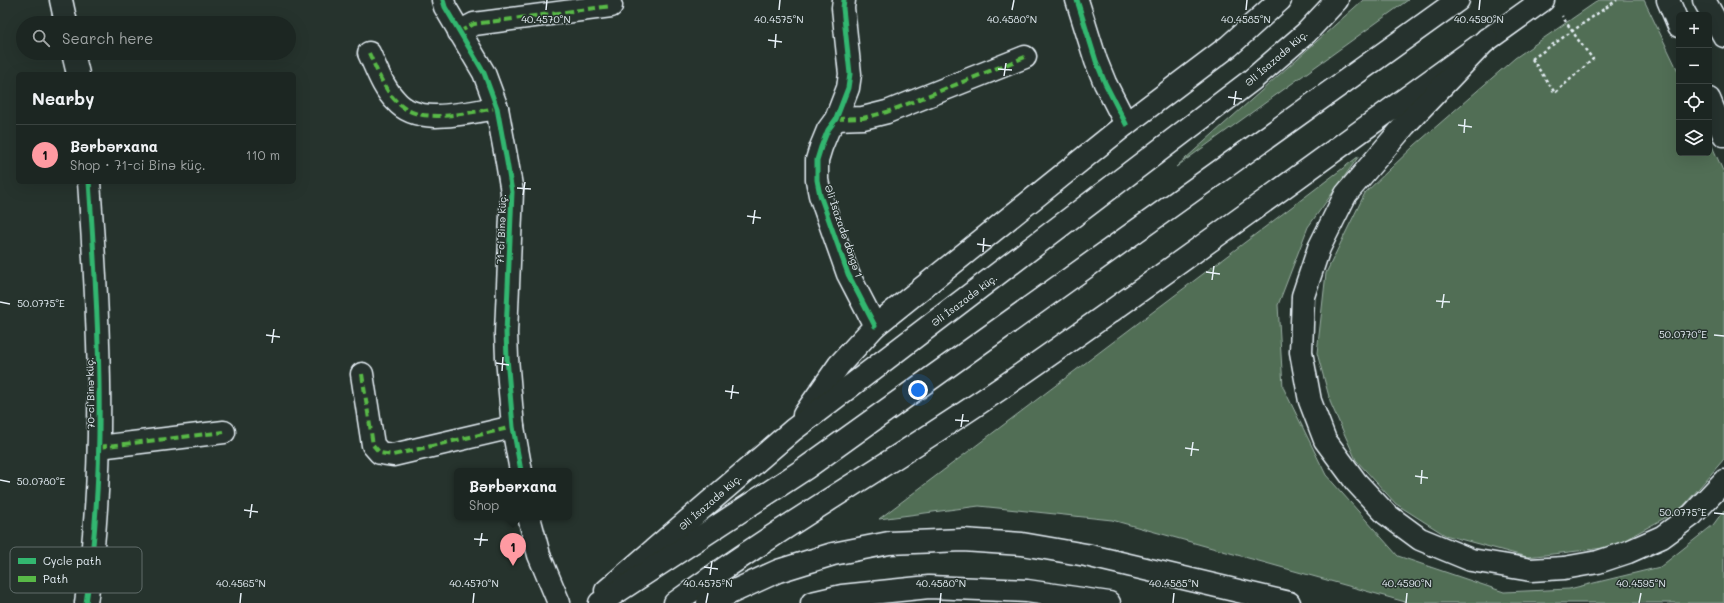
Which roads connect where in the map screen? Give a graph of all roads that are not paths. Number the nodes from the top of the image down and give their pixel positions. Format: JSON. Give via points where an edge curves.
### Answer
{"nodes":[{"id":1,"x":61,"y":0,"type":"edge"},
{"id":2,"x":443,"y":0,"type":"edge"},
{"id":3,"x":844,"y":0,"type":"edge"},
{"id":4,"x":1077,"y":0,"type":"edge"},
{"id":5,"x":1280,"y":0,"type":"edge"},
{"id":6,"x":1337,"y":0,"type":"edge"},
{"id":7,"x":1458,"y":0,"type":"edge"},
{"id":8,"x":1542,"y":0,"type":"edge"},
{"id":9,"x":1668,"y":0,"type":"edge"},
{"id":10,"x":1704,"y":0,"type":"edge"},
{"id":11,"x":611,"y":6,"type":"dead end"},
{"id":12,"x":64,"y":16,"type":"edge"},
{"id":13,"x":1676,"y":19,"type":"edge"},
{"id":14,"x":459,"y":32,"type":"junction"},
{"id":15,"x":1724,"y":36,"type":"edge"},
{"id":16,"x":1487,"y":39,"type":"junction"},
{"id":17,"x":369,"y":53,"type":"dead end"},
{"id":18,"x":1025,"y":57,"type":"dead end"},
{"id":19,"x":75,"y":60,"type":"edge"},
{"id":20,"x":78,"y":72,"type":"edge"},
{"id":21,"x":1712,"y":106,"type":"edge"},
{"id":22,"x":497,"y":108,"type":"junction"},
{"id":23,"x":836,"y":119,"type":"junction"},
{"id":24,"x":1126,"y":124,"type":"junction"},
{"id":25,"x":1724,"y":135,"type":"edge"},
{"id":26,"x":89,"y":184,"type":"edge"},
{"id":27,"x":875,"y":326,"type":"junction"},
{"id":28,"x":362,"y":374,"type":"dead end"},
{"id":29,"x":513,"y":427,"type":"junction"},
{"id":30,"x":793,"y":430,"type":"junction"},
{"id":31,"x":224,"y":432,"type":"dead end"},
{"id":32,"x":99,"y":447,"type":"junction"},
{"id":33,"x":520,"y":468,"type":"edge"},
{"id":34,"x":1724,"y":481,"type":"edge"},
{"id":35,"x":530,"y":520,"type":"edge"},
{"id":36,"x":92,"y":547,"type":"edge"},
{"id":37,"x":87,"y":593,"type":"edge"},
{"id":38,"x":86,"y":603,"type":"edge"},
{"id":39,"x":559,"y":603,"type":"edge"},
{"id":40,"x":592,"y":603,"type":"edge"},
{"id":41,"x":600,"y":603,"type":"edge"},
{"id":42,"x":675,"y":603,"type":"edge"},
{"id":43,"x":708,"y":603,"type":"edge"},
{"id":44,"x":812,"y":603,"type":"edge"},
{"id":45,"x":1109,"y":603,"type":"edge"},
{"id":46,"x":1289,"y":603,"type":"edge"}],
"edges":[{"from":1,"to":12,"type":"main road"},
{"from":2,"to":14,"type":"main road","name":"71-ci Binə küç."},
{"from":3,"to":23,"type":"main road","name":"Əli İsazadə döngə 1","via":[[850,74],[848,88]]},
{"from":4,"to":24,"type":"main road","via":[[1096,61]]},
{"from":5,"to":24,"type":"main road","via":[[1229,46]]},
{"from":6,"to":30,"type":"main road","name":"Əli İsazadə küç.","via":[[1306,33],[1253,78]]},
{"from":7,"to":41,"type":"main road","via":[[806,468]]},
{"from":8,"to":16,"type":"main road"},
{"from":9,"to":13,"type":"main road"},
{"from":10,"to":15,"type":"main road"},
{"from":11,"to":14,"type":"main road","via":[[474,24]]},
{"from":14,"to":22,"type":"main road","name":"71-ci Binə küç.","via":[[484,73]]},
{"from":16,"to":34,"type":"main road","via":[[1405,125],[1346,194],[1318,248],[1303,296],[1301,352],[1310,402],[1325,440],[1356,482],[1381,509],[1420,539],[1471,560],[1531,570],[1598,562],[1662,537],[1692,515]]},
{"from":16,"to":42,"type":"main road","via":[[1014,380],[727,566]]},
{"from":17,"to":22,"type":"main road","via":[[384,85],[396,103],[413,113],[432,117]]},
{"from":18,"to":23,"type":"main road","via":[[887,112],[863,118]]},
{"from":19,"to":20,"type":"main road"},
{"from":21,"to":25,"type":"main road"},
{"from":22,"to":29,"type":"main road","name":"71-ci Binə küç.","via":[[512,192],[506,333]]},
{"from":23,"to":27,"type":"main road","name":"Əli İsazadə döngə 1","via":[[821,147],[817,160],[817,180],[848,274]]},
{"from":24,"to":27,"type":"main road"},
{"from":26,"to":32,"type":"main road","name":"70-ci Binə küç.","via":[[98,346]]},
{"from":27,"to":30,"type":"main road","via":[[839,365]]},
{"from":28,"to":29,"type":"main road","via":[[373,445],[380,453],[393,455]]},
{"from":29,"to":33,"type":"main road","name":"71-ci Binə küç."},
{"from":30,"to":40,"type":"main road","name":"Əli İsazadə küç."},
{"from":31,"to":32,"type":"main road"},
{"from":32,"to":36,"type":"main road","name":"70-ci Binə küç."},
{"from":35,"to":39,"type":"main road","via":[[539,555]]},
{"from":37,"to":38,"type":"main road","name":"70-ci Binə küç."},
{"from":43,"to":46,"type":"main road","via":[[778,571],[833,554],[889,543],[963,540],[1022,544],[1086,555]]},
{"from":44,"to":45,"type":"main road","via":[[842,596],[929,588],[1027,591]]}]}
